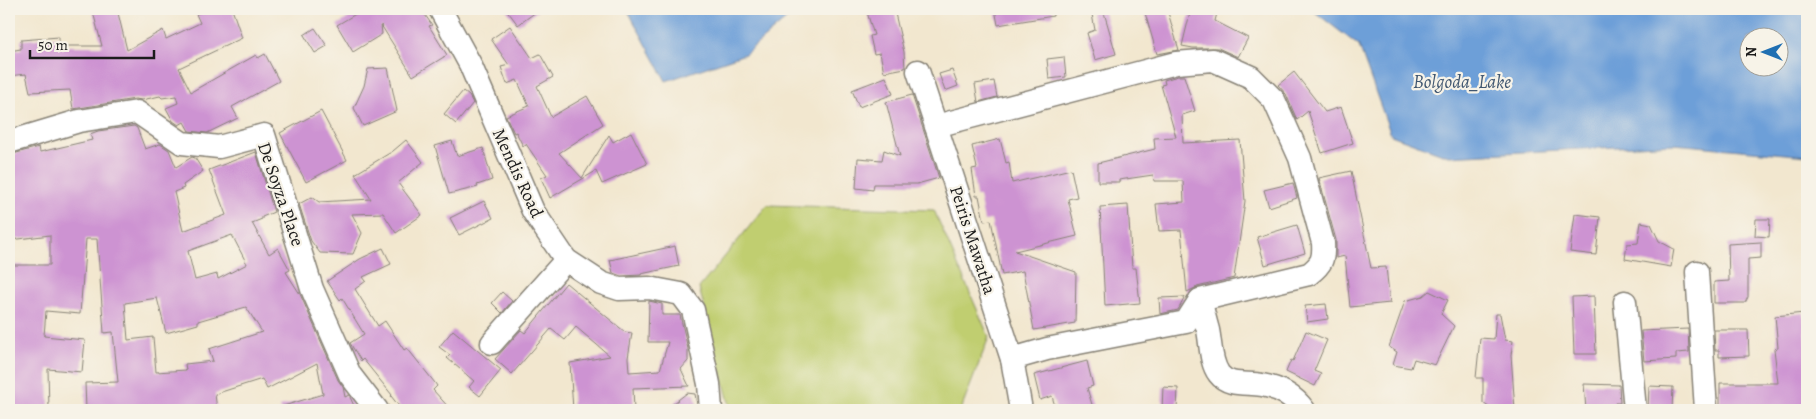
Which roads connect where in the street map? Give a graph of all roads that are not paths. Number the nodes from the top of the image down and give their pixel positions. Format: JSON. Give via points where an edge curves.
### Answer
{"nodes":[{"id":1,"x":440,"y":9,"type":"edge"},
{"id":2,"x":918,"y":71,"type":"dead end"},
{"id":3,"x":936,"y":126,"type":"junction"},
{"id":4,"x":9,"y":142,"type":"edge"},
{"id":5,"x":566,"y":260,"type":"junction"},
{"id":6,"x":1697,"y":272,"type":"dead end"},
{"id":7,"x":1200,"y":300,"type":"junction"},
{"id":8,"x":1625,"y":302,"type":"dead end"},
{"id":9,"x":492,"y":343,"type":"dead end"},
{"id":10,"x":1012,"y":359,"type":"junction"},
{"id":11,"x":376,"y":410,"type":"edge"},
{"id":12,"x":711,"y":410,"type":"edge"},
{"id":13,"x":1021,"y":410,"type":"edge"},
{"id":14,"x":1304,"y":410,"type":"edge"},
{"id":15,"x":1634,"y":410,"type":"edge"},
{"id":16,"x":1706,"y":410,"type":"edge"}],
"edges":[{"from":1,"to":5,"type":"street","name":"Mendis Road","via":[[470,64],[533,212]]},
{"from":2,"to":3,"type":"street","name":"Peiris Mawatha"},
{"from":3,"to":7,"type":"street","via":[[1176,63],[1213,60],[1251,77],[1274,100],[1300,158],[1324,257],[1318,268],[1309,274]]},
{"from":3,"to":10,"type":"street","name":"Peiris Mawatha"},
{"from":4,"to":11,"type":"street","name":"De Soyza Place","via":[[79,121],[137,112],[182,143],[219,147],[264,135],[312,289],[350,374]]},
{"from":5,"to":9,"type":"street"},
{"from":5,"to":12,"type":"street","name":"Mendis Road","via":[[601,283],[620,289],[649,288],[681,294],[693,310],[709,384]]},
{"from":6,"to":16,"type":"street"},
{"from":7,"to":10,"type":"street","via":[[1186,322],[1047,349]]},
{"from":7,"to":14,"type":"street","via":[[1212,356],[1220,374],[1230,382],[1276,388]]},
{"from":8,"to":15,"type":"street"},
{"from":10,"to":13,"type":"street","name":"Peiris Mawatha"}]}
